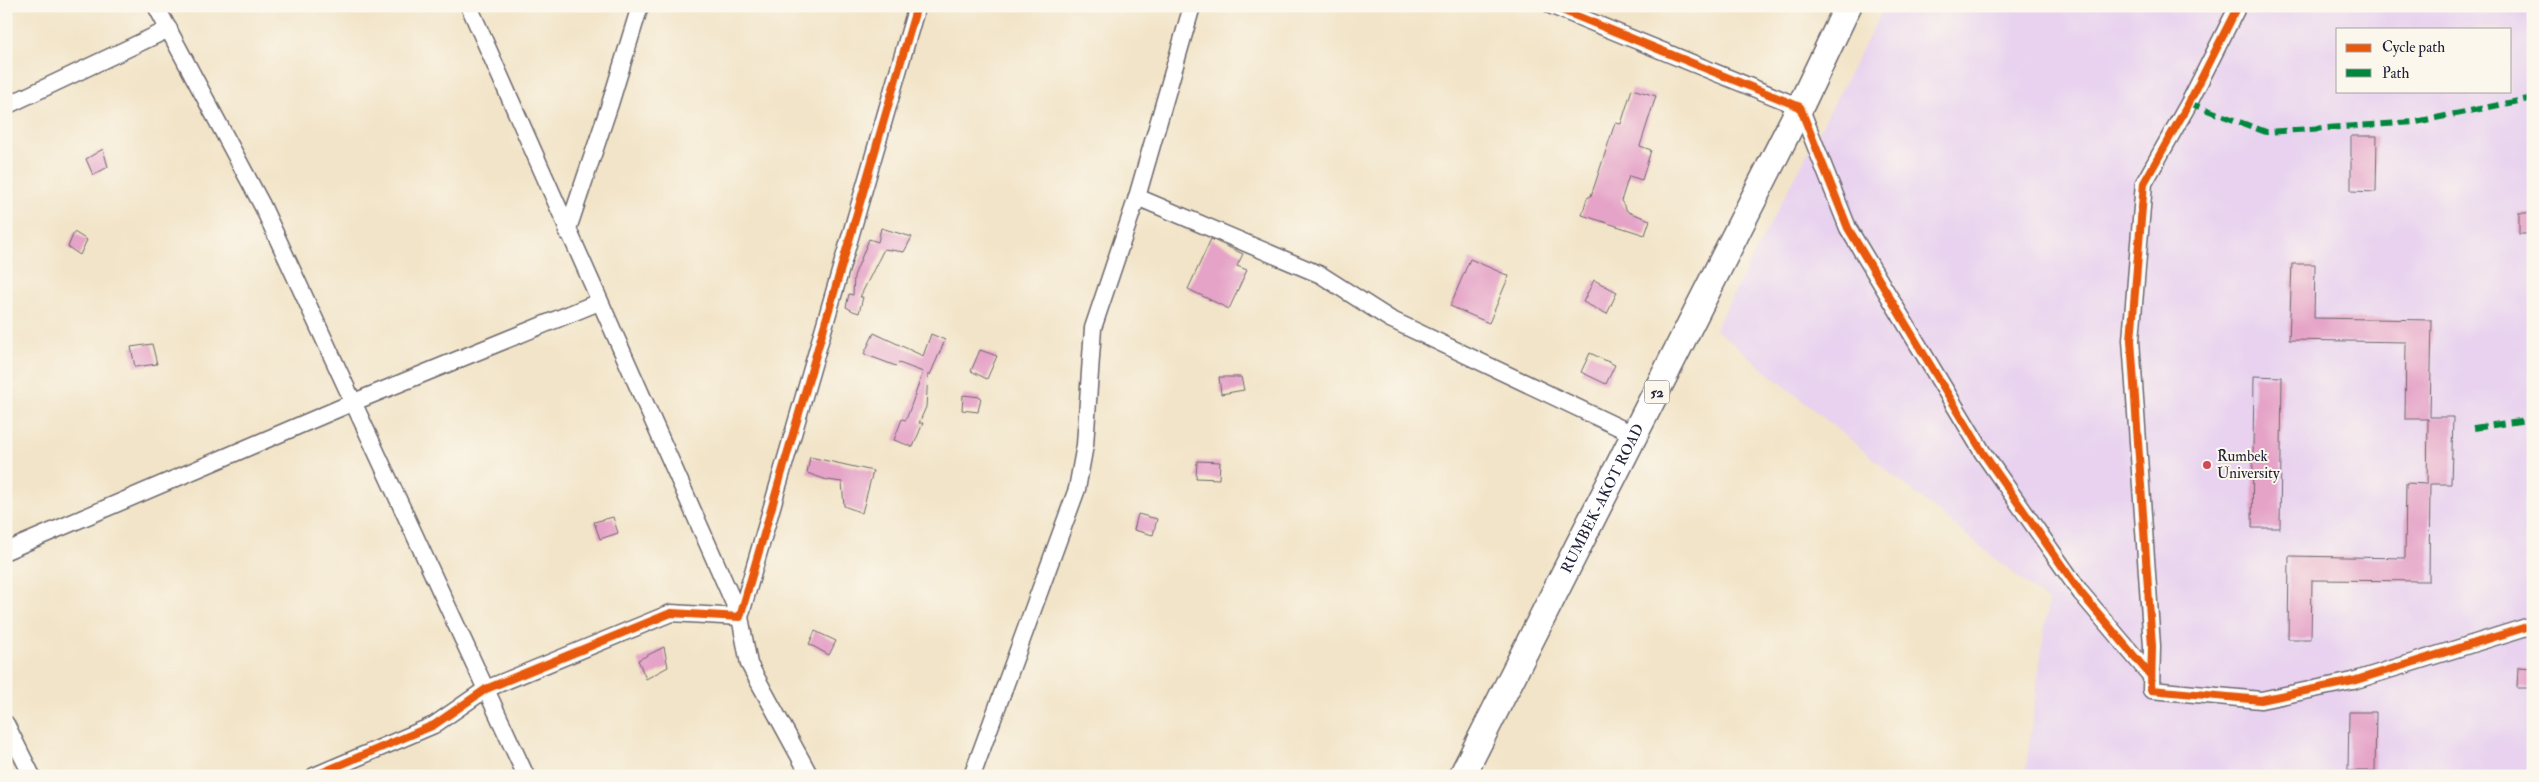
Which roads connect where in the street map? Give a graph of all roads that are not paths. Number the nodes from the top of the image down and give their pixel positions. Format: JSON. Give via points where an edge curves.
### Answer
{"nodes":[{"id":1,"x":156,"y":6,"type":"edge"},
{"id":2,"x":469,"y":6,"type":"edge"},
{"id":3,"x":640,"y":6,"type":"edge"},
{"id":4,"x":917,"y":6,"type":"edge"},
{"id":5,"x":1192,"y":6,"type":"edge"},
{"id":6,"x":1552,"y":6,"type":"edge"},
{"id":7,"x":1848,"y":6,"type":"edge"},
{"id":8,"x":2238,"y":6,"type":"edge"},
{"id":9,"x":169,"y":28,"type":"junction"},
{"id":10,"x":6,"y":106,"type":"edge"},
{"id":11,"x":1800,"y":106,"type":"junction"},
{"id":12,"x":1137,"y":197,"type":"junction"},
{"id":13,"x":567,"y":232,"type":"junction"},
{"id":14,"x":599,"y":302,"type":"junction"},
{"id":15,"x":354,"y":402,"type":"junction"},
{"id":16,"x":1635,"y":435,"type":"junction"},
{"id":17,"x":6,"y":551,"type":"edge"},
{"id":18,"x":740,"y":617,"type":"junction"},
{"id":19,"x":2533,"y":625,"type":"edge"},
{"id":20,"x":2151,"y":676,"type":"junction"},
{"id":21,"x":486,"y":689,"type":"junction"},
{"id":22,"x":6,"y":724,"type":"edge"},
{"id":23,"x":32,"y":776,"type":"edge"},
{"id":24,"x":314,"y":776,"type":"edge"},
{"id":25,"x":526,"y":776,"type":"edge"},
{"id":26,"x":810,"y":776,"type":"edge"},
{"id":27,"x":972,"y":776,"type":"edge"},
{"id":28,"x":1462,"y":776,"type":"edge"}],
"edges":[{"from":1,"to":9,"type":"street"},
{"from":2,"to":13,"type":"street"},
{"from":3,"to":13,"type":"street"},
{"from":4,"to":18,"type":"street"},
{"from":5,"to":12,"type":"street"},
{"from":6,"to":11,"type":"street"},
{"from":7,"to":11,"type":"main road","name":"RUMBEK-AKOT ROAD","number":"52"},
{"from":8,"to":20,"type":"street","via":[[2144,183],[2131,340],[2152,646]]},
{"from":9,"to":10,"type":"street"},
{"from":9,"to":15,"type":"street","via":[[262,205]]},
{"from":11,"to":16,"type":"main road","name":"RUMBEK-AKOT ROAD","number":"52"},
{"from":11,"to":20,"type":"street","via":[[1848,228],[1983,453],[2081,593]]},
{"from":12,"to":16,"type":"street","via":[[1321,275],[1390,319]]},
{"from":12,"to":27,"type":"street","via":[[1093,328],[1085,445],[1077,489]]},
{"from":13,"to":14,"type":"street"},
{"from":14,"to":15,"type":"street"},
{"from":14,"to":18,"type":"street"},
{"from":15,"to":17,"type":"street"},
{"from":15,"to":21,"type":"street"},
{"from":16,"to":28,"type":"main road","name":"RUMBEK-AKOT ROAD","number":"52"},
{"from":18,"to":21,"type":"street","via":[[671,613]]},
{"from":18,"to":26,"type":"street","via":[[748,664]]},
{"from":19,"to":20,"type":"street","via":[[2353,681],[2262,700],[2151,690]]},
{"from":21,"to":24,"type":"street","via":[[434,725]]},
{"from":21,"to":25,"type":"street"},
{"from":22,"to":23,"type":"street"}]}
